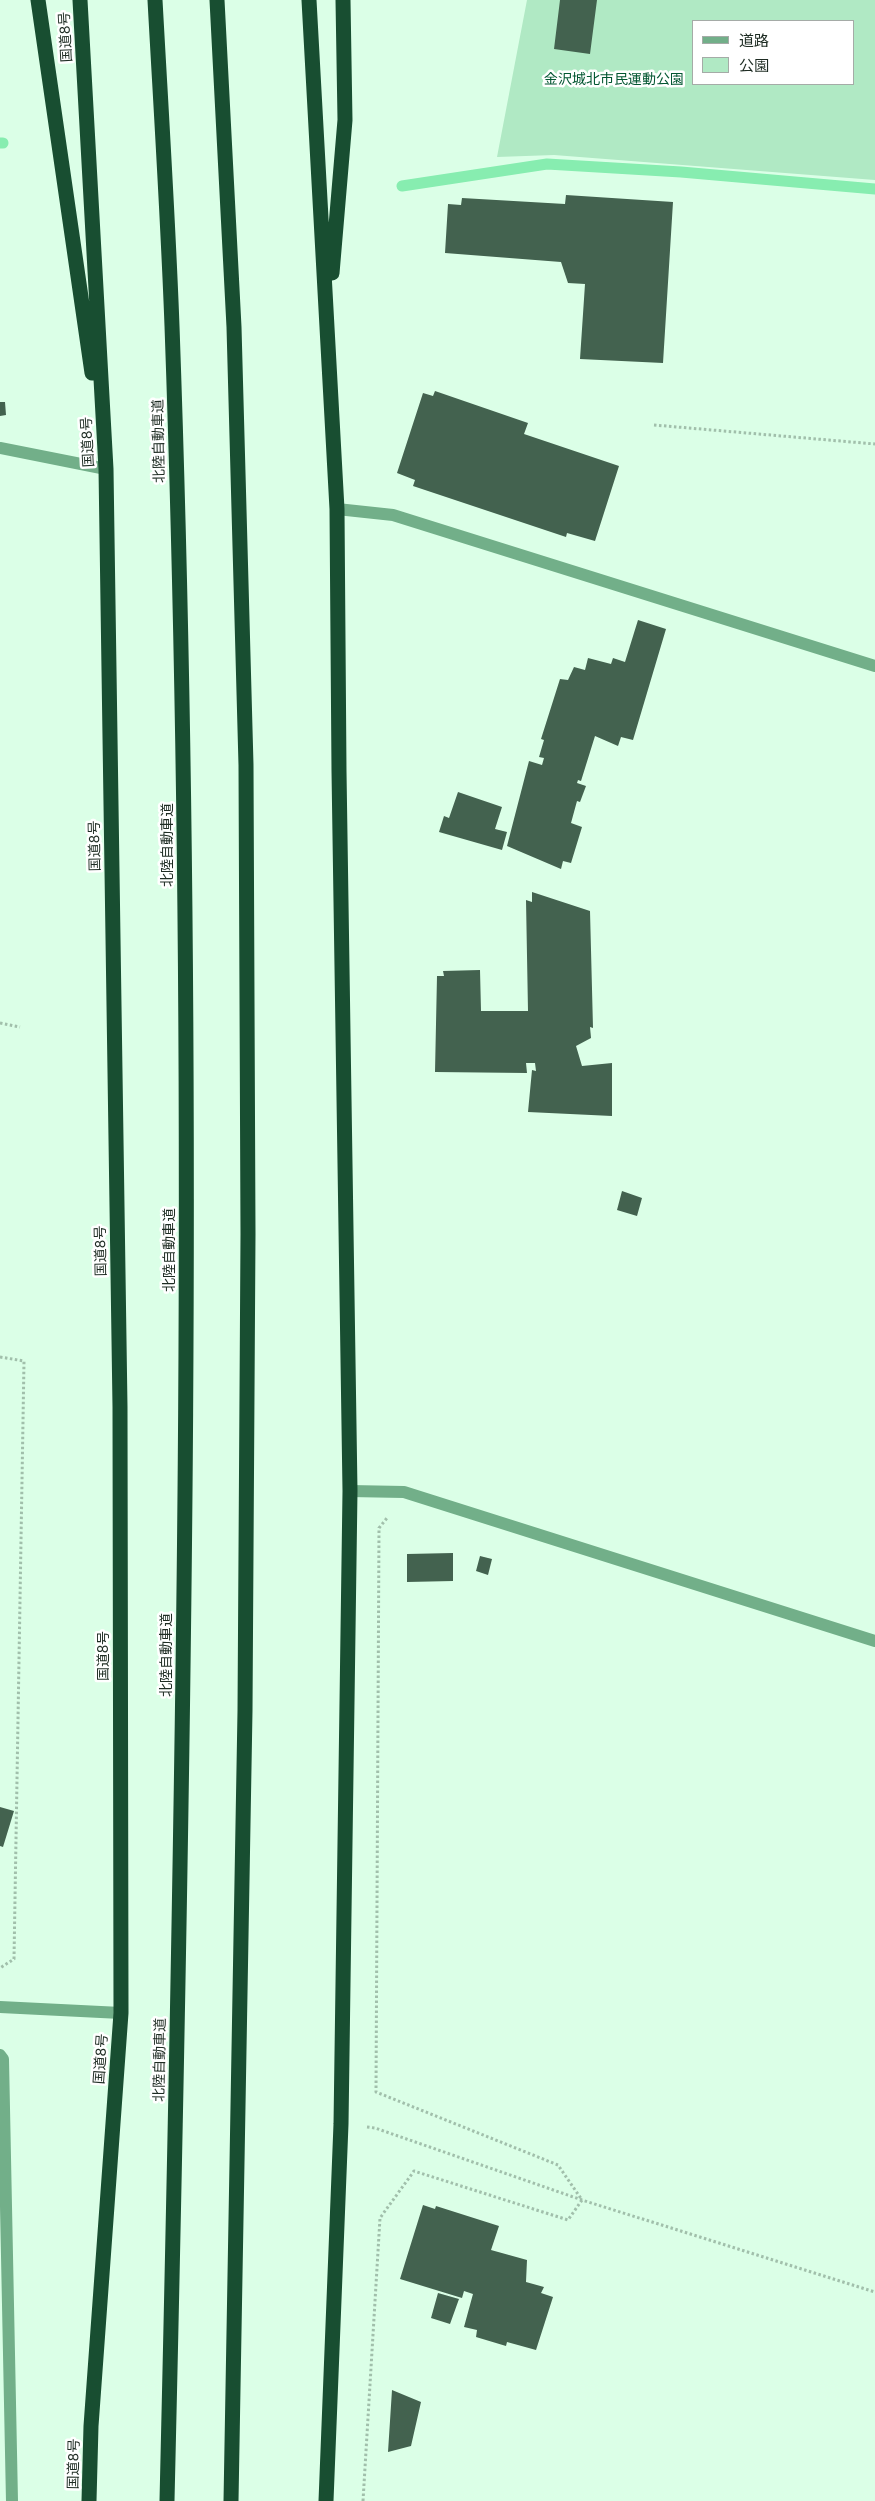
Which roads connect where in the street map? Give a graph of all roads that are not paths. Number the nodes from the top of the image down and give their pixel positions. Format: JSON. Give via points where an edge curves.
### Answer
{"nodes":[{"id":1,"x":38,"y":0,"type":"edge"},
{"id":2,"x":80,"y":0,"type":"edge"},
{"id":3,"x":155,"y":0,"type":"edge"},
{"id":4,"x":217,"y":0,"type":"edge"},
{"id":5,"x":309,"y":0,"type":"edge"},
{"id":6,"x":343,"y":0,"type":"edge"},
{"id":7,"x":328,"y":328,"type":"junction"},
{"id":8,"x":0,"y":448,"type":"edge"},
{"id":9,"x":106,"y":469,"type":"junction"},
{"id":10,"x":338,"y":509,"type":"junction"},
{"id":11,"x":875,"y":666,"type":"edge"},
{"id":12,"x":350,"y":1491,"type":"junction"},
{"id":13,"x":875,"y":1641,"type":"edge"},
{"id":14,"x":0,"y":2007,"type":"edge"},
{"id":15,"x":121,"y":2013,"type":"junction"},
{"id":16,"x":0,"y":2055,"type":"edge"},
{"id":17,"x":12,"y":2501,"type":"edge"},
{"id":18,"x":89,"y":2501,"type":"edge"},
{"id":19,"x":167,"y":2501,"type":"edge"},
{"id":20,"x":231,"y":2501,"type":"edge"},
{"id":21,"x":326,"y":2501,"type":"edge"}],
"edges":[{"from":1,"to":9,"type":"highway"},
{"from":2,"to":9,"type":"highway","name":"国道8号"},
{"from":3,"to":19,"type":"highway","name":"北陸自動車道","via":[[172,323],[184,764],[186,1240],[183,1711]]},
{"from":4,"to":20,"type":"highway","via":[[234,327],[246,795],[245,1711]]},
{"from":5,"to":7,"type":"highway"},
{"from":6,"to":7,"type":"highway","via":[[345,120]]},
{"from":7,"to":10,"type":"highway"},
{"from":8,"to":9,"type":"street"},
{"from":9,"to":15,"type":"highway","name":"国道8号","via":[[120,1417]]},
{"from":10,"to":11,"type":"street","via":[[393,515]]},
{"from":10,"to":12,"type":"highway"},
{"from":12,"to":13,"type":"street","via":[[404,1492]]},
{"from":12,"to":21,"type":"highway","via":[[341,2124]]},
{"from":14,"to":15,"type":"street"},
{"from":15,"to":18,"type":"highway","name":"国道8号","via":[[91,2426]]},
{"from":16,"to":17,"type":"street","via":[[3,2059]]}]}
